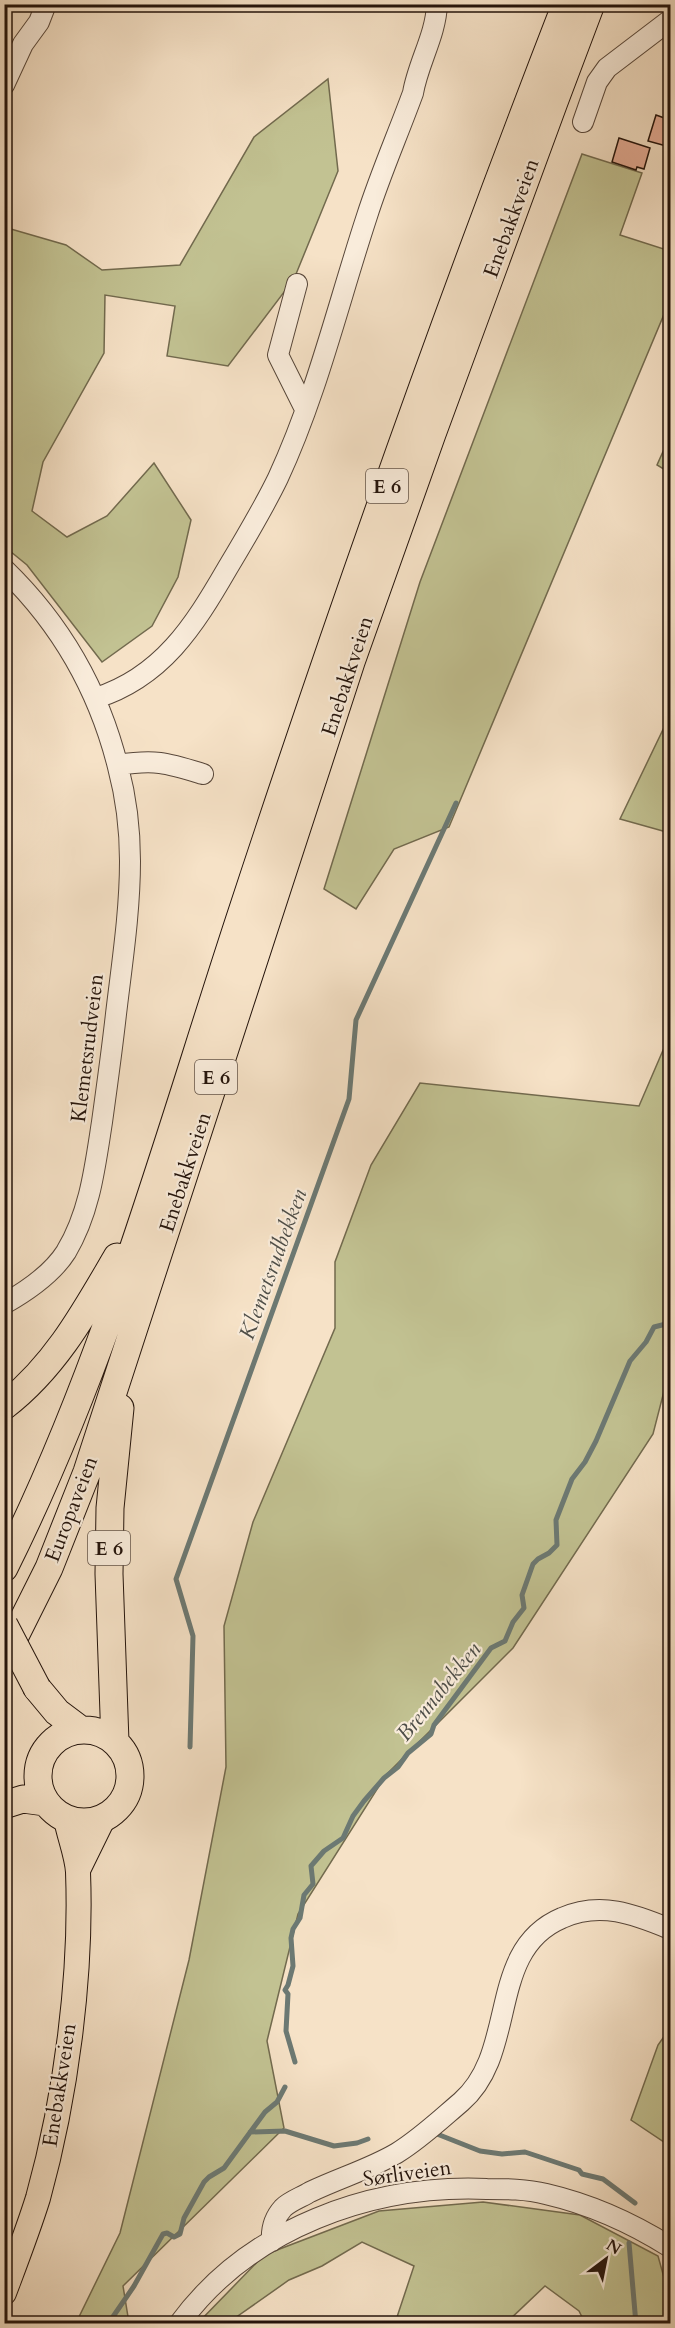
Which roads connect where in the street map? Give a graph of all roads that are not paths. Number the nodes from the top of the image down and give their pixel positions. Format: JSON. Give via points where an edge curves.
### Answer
{"nodes":[{"id":1,"x":437,"y":4,"type":"edge"},
{"id":2,"x":566,"y":4,"type":"edge"},
{"id":3,"x":591,"y":4,"type":"edge"},
{"id":4,"x":43,"y":14,"type":"edge"},
{"id":5,"x":670,"y":20,"type":"edge"},
{"id":6,"x":4,"y":85,"type":"edge"},
{"id":7,"x":583,"y":122,"type":"dead end"},
{"id":8,"x":297,"y":284,"type":"dead end"},
{"id":9,"x":305,"y":409,"type":"junction"},
{"id":10,"x":4,"y":569,"type":"edge"},
{"id":11,"x":96,"y":698,"type":"junction"},
{"id":12,"x":118,"y":765,"type":"junction"},
{"id":13,"x":203,"y":774,"type":"dead end"},
{"id":14,"x":144,"y":1212,"type":"junction"},
{"id":15,"x":6,"y":1300,"type":"edge"},
{"id":16,"x":100,"y":1344,"type":"joint"},
{"id":17,"x":126,"y":1355,"type":"junction"},
{"id":18,"x":4,"y":1406,"type":"edge"},
{"id":19,"x":4,"y":1568,"type":"edge"},
{"id":20,"x":4,"y":1625,"type":"edge"},
{"id":21,"x":4,"y":1658,"type":"edge"},
{"id":22,"x":38,"y":1690,"type":"junction"},
{"id":23,"x":81,"y":1730,"type":"junction"},
{"id":24,"x":115,"y":1742,"type":"junction"},
{"id":25,"x":46,"y":1750,"type":"junction"},
{"id":26,"x":4,"y":1805,"type":"edge"},
{"id":27,"x":56,"y":1810,"type":"junction"},
{"id":28,"x":103,"y":1819,"type":"junction"},
{"id":29,"x":78,"y":1870,"type":"junction"},
{"id":30,"x":670,"y":1929,"type":"edge"},
{"id":31,"x":272,"y":2241,"type":"junction"},
{"id":32,"x":670,"y":2247,"type":"edge"},
{"id":33,"x":4,"y":2293,"type":"edge"},
{"id":34,"x":179,"y":2324,"type":"edge"}],
"edges":[{"from":1,"to":9,"type":"street","via":[[413,93],[367,214]]},
{"from":2,"to":14,"type":"highway","name":"Enebakkveien","number":"E 6","via":[[316,687]]},
{"from":3,"to":17,"type":"highway","name":"Enebakkveien","number":"E 6","via":[[354,652]]},
{"from":4,"to":6,"type":"street","via":[[22,44]]},
{"from":5,"to":7,"type":"street","via":[[607,68],[597,82]]},
{"from":8,"to":9,"type":"street","via":[[278,355]]},
{"from":9,"to":11,"type":"street","via":[[264,505],[186,633],[140,677],[120,691]]},
{"from":10,"to":11,"type":"street","name":"Klemetsrudveien","via":[[46,615]]},
{"from":11,"to":12,"type":"street","name":"Klemetsrudveien"},
{"from":12,"to":13,"type":"street","via":[[162,762]]},
{"from":12,"to":15,"type":"street","name":"Klemetsrudveien","via":[[130,838],[129,883],[112,1050],[93,1179],[84,1212],[66,1252],[45,1276]]},
{"from":14,"to":16,"type":"highway","name":"Enebakkveien","number":"E 6"},
{"from":14,"to":18,"type":"highway","number":"E 6","via":[[63,1346],[35,1379]]},
{"from":16,"to":19,"type":"highway","name":"Europaveien","number":"E 6","via":[[52,1465]]},
{"from":17,"to":21,"type":"highway","name":"Europaveien","number":"E 6","via":[[62,1536]]},
{"from":17,"to":24,"type":"highway","number":"E 6","via":[[110,1508]]},
{"from":20,"to":22,"type":"highway","bridge":true},
{"from":22,"to":23,"type":"highway","via":[[57,1712]]},
{"from":22,"to":25,"type":"highway"},
{"from":23,"to":24,"type":"highway","via":[[97,1731]]},
{"from":23,"to":25,"type":"highway","via":[[64,1735]]},
{"from":24,"to":28,"type":"highway","number":"E 6","via":[[128,1761],[130,1784],[121,1805]]},
{"from":25,"to":27,"type":"highway","via":[[38,1773],[40,1791]]},
{"from":26,"to":27,"type":"highway","via":[[23,1800]]},
{"from":27,"to":28,"type":"highway","via":[[87,1823]]},
{"from":27,"to":29,"type":"main road","name":"Enebakkveien"},
{"from":28,"to":29,"type":"main road","name":"Enebakkveien"},
{"from":29,"to":33,"type":"main road","name":"Enebakkveien","via":[[73,2000],[57,2111],[37,2198]]},
{"from":30,"to":31,"type":"street","via":[[621,1911],[590,1909],[547,1924],[527,1943],[513,1973],[491,2056],[478,2084],[399,2152],[284,2207],[271,2229]]},
{"from":31,"to":32,"type":"street","name":"Sørliveien","via":[[330,2211],[429,2190],[475,2188],[545,2194],[614,2217]]},
{"from":31,"to":34,"type":"street","name":"Sørliveien","via":[[231,2268]]}]}
